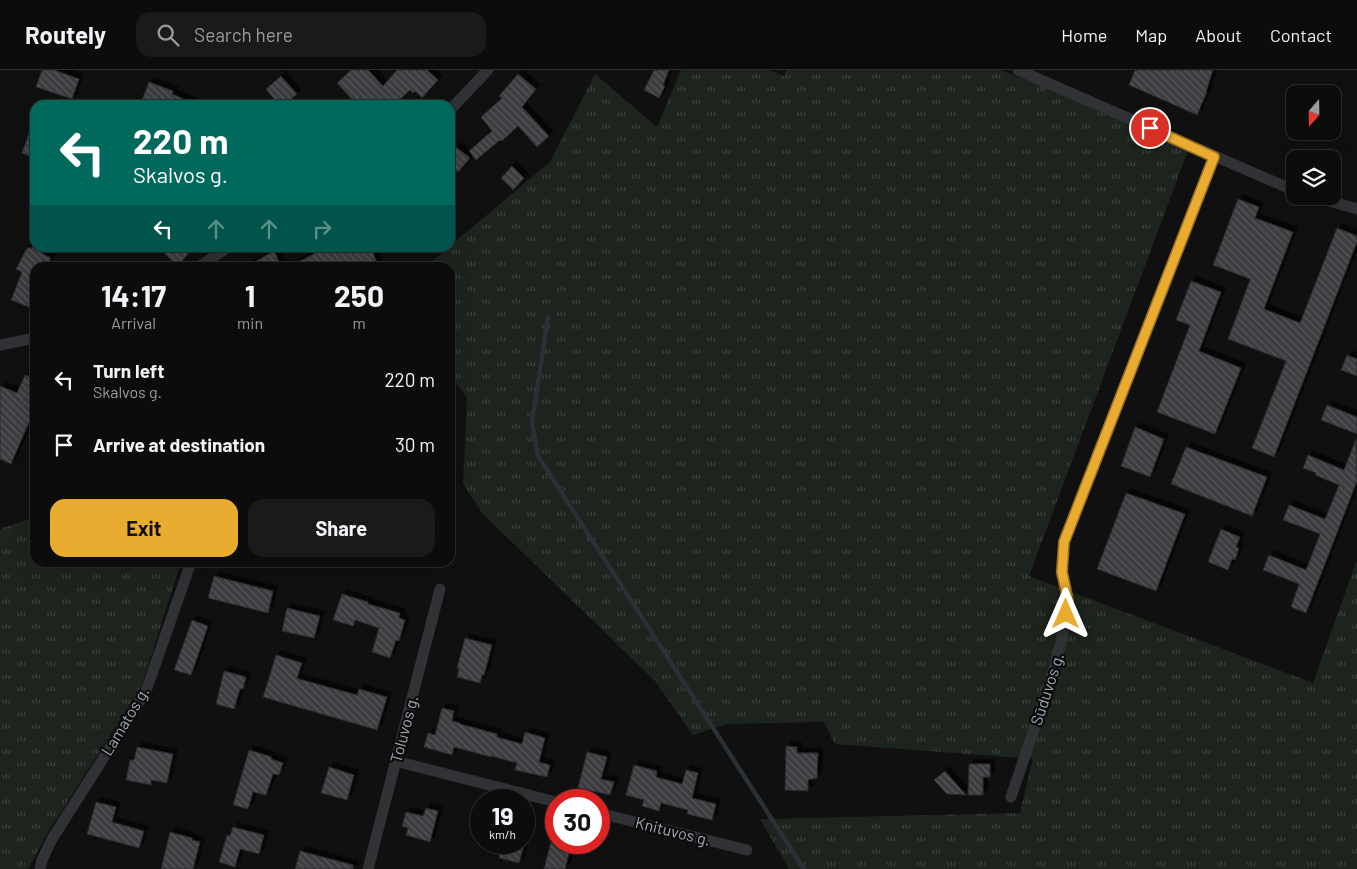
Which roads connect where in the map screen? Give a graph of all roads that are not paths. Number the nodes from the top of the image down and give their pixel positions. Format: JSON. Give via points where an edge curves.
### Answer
{"nodes":[{"id":1,"x":488,"y":70,"type":"edge"},
{"id":2,"x":1018,"y":70,"type":"edge"},
{"id":3,"x":455,"y":105,"type":"edge"},
{"id":4,"x":1214,"y":157,"type":"junction"},
{"id":5,"x":1286,"y":187,"type":"edge"},
{"id":6,"x":1341,"y":204,"type":"edge"},
{"id":7,"x":1357,"y":209,"type":"edge"},
{"id":8,"x":221,"y":252,"type":"edge"},
{"id":9,"x":206,"y":262,"type":"edge"},
{"id":10,"x":30,"y":339,"type":"edge"},
{"id":11,"x":0,"y":345,"type":"edge"},
{"id":12,"x":188,"y":567,"type":"edge"},
{"id":13,"x":440,"y":589,"type":"dead end"},
{"id":14,"x":395,"y":761,"type":"junction"},
{"id":15,"x":1011,"y":797,"type":"dead end"},
{"id":16,"x":545,"y":799,"type":"edge"},
{"id":17,"x":610,"y":816,"type":"edge"},
{"id":18,"x":747,"y":850,"type":"dead end"},
{"id":19,"x":40,"y":869,"type":"edge"},
{"id":20,"x":368,"y":869,"type":"edge"}],
"edges":[{"from":1,"to":3,"type":"street"},
{"from":2,"to":4,"type":"street"},
{"from":4,"to":5,"type":"street"},
{"from":4,"to":15,"type":"street","name":"Sūduvos g.","via":[[1064,542],[1062,572],[1068,600],[1061,643]]},
{"from":6,"to":7,"type":"street"},
{"from":8,"to":9,"type":"street"},
{"from":10,"to":11,"type":"street"},
{"from":12,"to":19,"type":"street","name":"Lamatos g.","via":[[146,691],[52,839]]},
{"from":13,"to":14,"type":"street","name":"Toluvos g."},
{"from":14,"to":16,"type":"street"},
{"from":14,"to":20,"type":"street","name":"Toluvos g."},
{"from":17,"to":18,"type":"street","name":"Knituvos g."}]}
